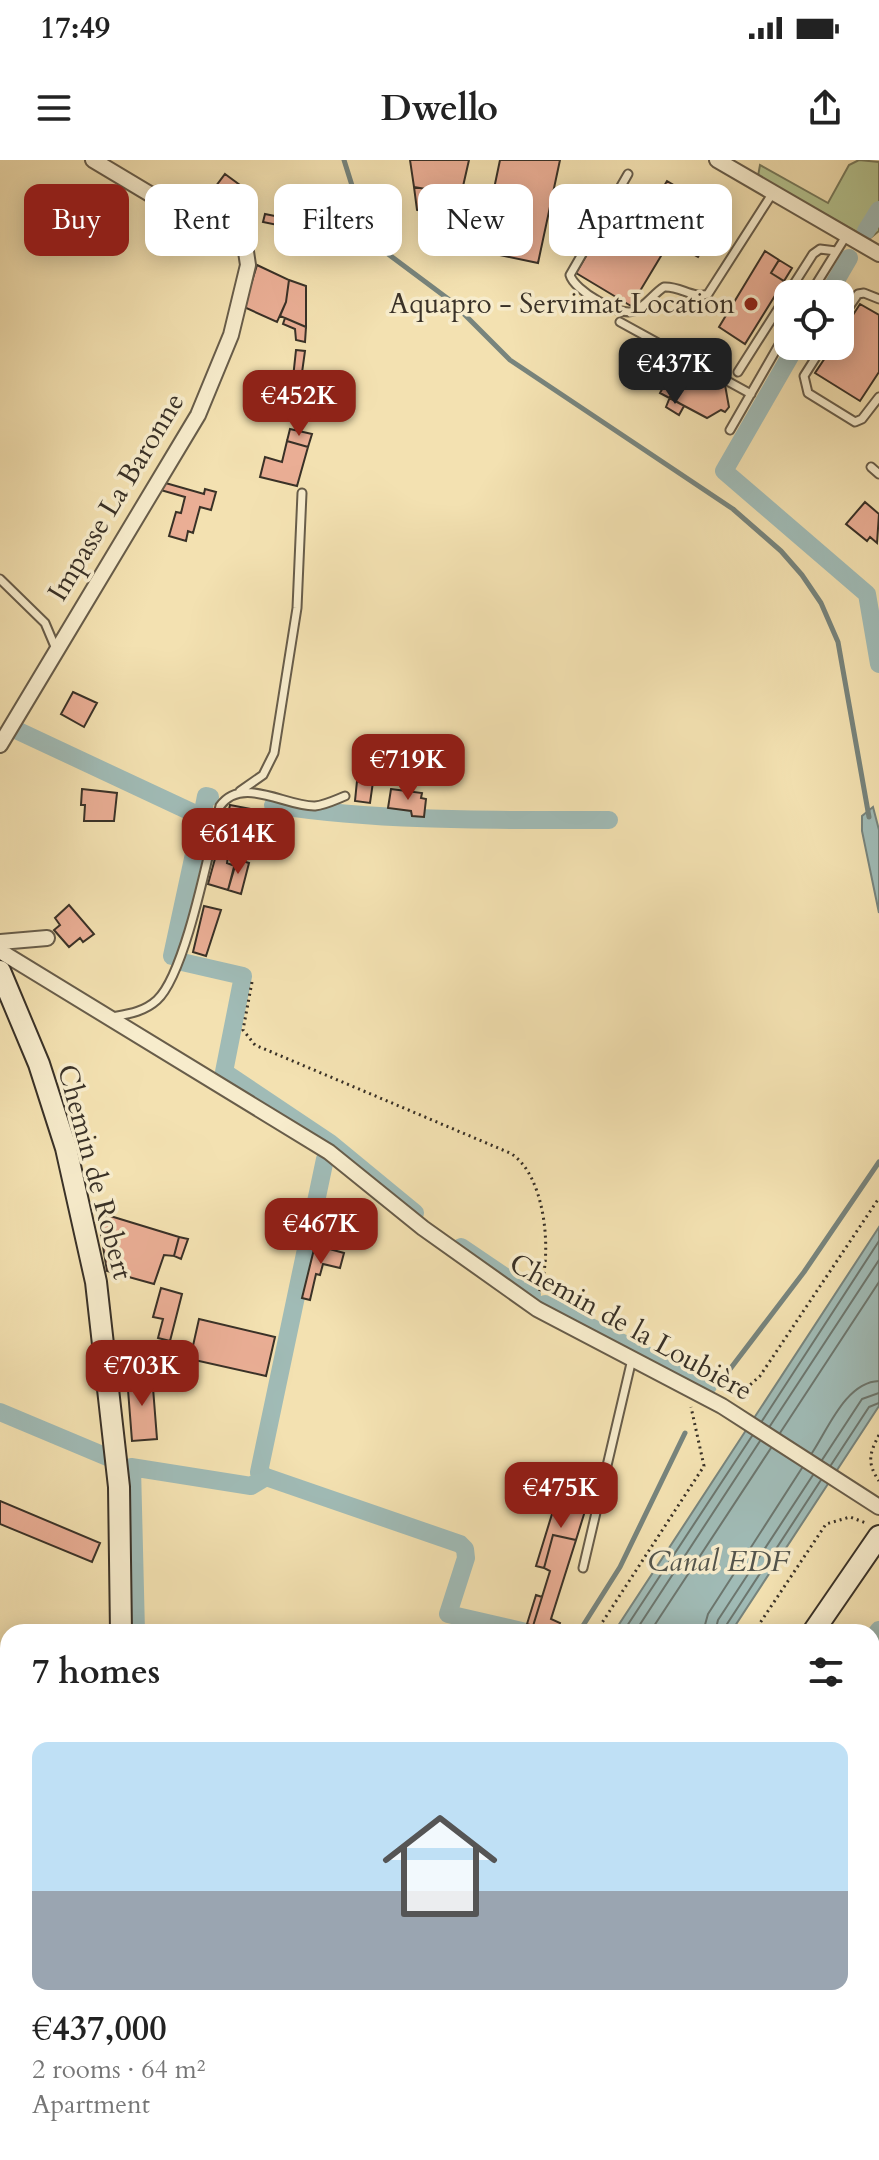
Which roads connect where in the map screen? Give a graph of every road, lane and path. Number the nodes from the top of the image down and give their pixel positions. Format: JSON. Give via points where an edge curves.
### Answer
{"nodes":[{"id":1,"x":93,"y":160,"type":"edge"},
{"id":2,"x":717,"y":160,"type":"edge"},
{"id":3,"x":628,"y":174,"type":"dead end"},
{"id":4,"x":772,"y":194,"type":"junction"},
{"id":5,"x":846,"y":236,"type":"junction"},
{"id":6,"x":836,"y":251,"type":"junction"},
{"id":7,"x":879,"y":254,"type":"edge"},
{"id":8,"x":818,"y":280,"type":"edge"},
{"id":9,"x":879,"y":299,"type":"edge"},
{"id":10,"x":854,"y":300,"type":"edge"},
{"id":11,"x":620,"y":322,"type":"dead end"},
{"id":12,"x":767,"y":327,"type":"junction"},
{"id":13,"x":774,"y":331,"type":"edge"},
{"id":14,"x":774,"y":353,"type":"edge"},
{"id":15,"x":814,"y":360,"type":"edge"},
{"id":16,"x":738,"y":372,"type":"dead end"},
{"id":17,"x":751,"y":394,"type":"junction"},
{"id":18,"x":879,"y":397,"type":"edge"},
{"id":19,"x":730,"y":430,"type":"dead end"},
{"id":20,"x":871,"y":467,"type":"dead end"},
{"id":21,"x":879,"y":474,"type":"edge"},
{"id":22,"x":302,"y":493,"type":"dead end"},
{"id":23,"x":0,"y":579,"type":"edge"},
{"id":24,"x":56,"y":649,"type":"junction"},
{"id":25,"x":0,"y":745,"type":"edge"},
{"id":26,"x":231,"y":796,"type":"junction"},
{"id":27,"x":345,"y":796,"type":"dead end"},
{"id":28,"x":47,"y":938,"type":"dead end"},
{"id":29,"x":0,"y":942,"type":"edge"},
{"id":30,"x":0,"y":951,"type":"edge"},
{"id":31,"x":0,"y":971,"type":"edge"},
{"id":32,"x":252,"y":982,"type":"dead end"},
{"id":33,"x":109,"y":1018,"type":"junction"},
{"id":34,"x":879,"y":1198,"type":"edge"},
{"id":35,"x":534,"y":1307,"type":"junction"},
{"id":36,"x":632,"y":1359,"type":"junction"},
{"id":37,"x":693,"y":1390,"type":"junction"},
{"id":38,"x":879,"y":1435,"type":"edge"},
{"id":39,"x":879,"y":1481,"type":"edge"},
{"id":40,"x":874,"y":1504,"type":"edge"},
{"id":41,"x":879,"y":1527,"type":"edge"},
{"id":42,"x":879,"y":1536,"type":"edge"},
{"id":43,"x":583,"y":1568,"type":"dead end"},
{"id":44,"x":121,"y":1624,"type":"edge"},
{"id":45,"x":601,"y":1624,"type":"edge"},
{"id":46,"x":759,"y":1624,"type":"edge"},
{"id":47,"x":818,"y":1624,"type":"edge"}],
"edges":[{"from":1,"to":24,"type":"street","name":"Impasse La Baronne","via":[[245,245],[248,265],[231,335],[198,415]]},
{"from":2,"to":4,"type":"street"},
{"from":3,"to":4,"type":"lane","via":[[570,275],[577,287],[628,312],[664,287],[695,296],[708,294]]},
{"from":4,"to":5,"type":"street"},
{"from":5,"to":6,"type":"lane"},
{"from":5,"to":7,"type":"street"},
{"from":6,"to":8,"type":"lane"},
{"from":6,"to":12,"type":"lane","via":[[816,251]]},
{"from":9,"to":10,"type":"lane","via":[[864,293]]},
{"from":11,"to":17,"type":"lane"},
{"from":12,"to":13,"type":"lane"},
{"from":12,"to":16,"type":"lane"},
{"from":14,"to":17,"type":"lane"},
{"from":15,"to":18,"type":"lane","via":[[804,376],[808,393],[855,422]]},
{"from":17,"to":19,"type":"lane"},
{"from":20,"to":21,"type":"lane"},
{"from":22,"to":26,"type":"lane","via":[[296,622],[274,753],[263,775]]},
{"from":23,"to":24,"type":"lane","via":[[45,623]]},
{"from":24,"to":25,"type":"street","name":"Impasse La Baronne"},
{"from":26,"to":27,"type":"lane","via":[[254,793],[313,806]]},
{"from":26,"to":33,"type":"lane","via":[[220,806],[169,985],[142,1011]]},
{"from":28,"to":29,"type":"street"},
{"from":30,"to":33,"type":"street","name":"Chemin de la Loubière"},
{"from":31,"to":44,"type":"street","name":"Chemin de Robert","via":[[39,1064],[66,1148],[96,1282],[119,1487]]},
{"from":32,"to":35,"type":"path","via":[[243,1030],[255,1045],[510,1153],[526,1165],[538,1187],[546,1261]]},
{"from":33,"to":35,"type":"street","name":"Chemin de la Loubière","via":[[329,1152],[432,1236]]},
{"from":34,"to":37,"type":"path","via":[[760,1376],[750,1385]]},
{"from":35,"to":36,"type":"street","name":"Chemin de la Loubière"},
{"from":36,"to":37,"type":"street","name":"Chemin de la Loubière"},
{"from":36,"to":43,"type":"lane"},
{"from":37,"to":40,"type":"street","name":"Chemin de la Loubière"},
{"from":37,"to":45,"type":"path","via":[[704,1466]]},
{"from":38,"to":39,"type":"path","via":[[869,1465]]},
{"from":41,"to":46,"type":"path","via":[[850,1517],[826,1524]]},
{"from":42,"to":47,"type":"street"}]}
